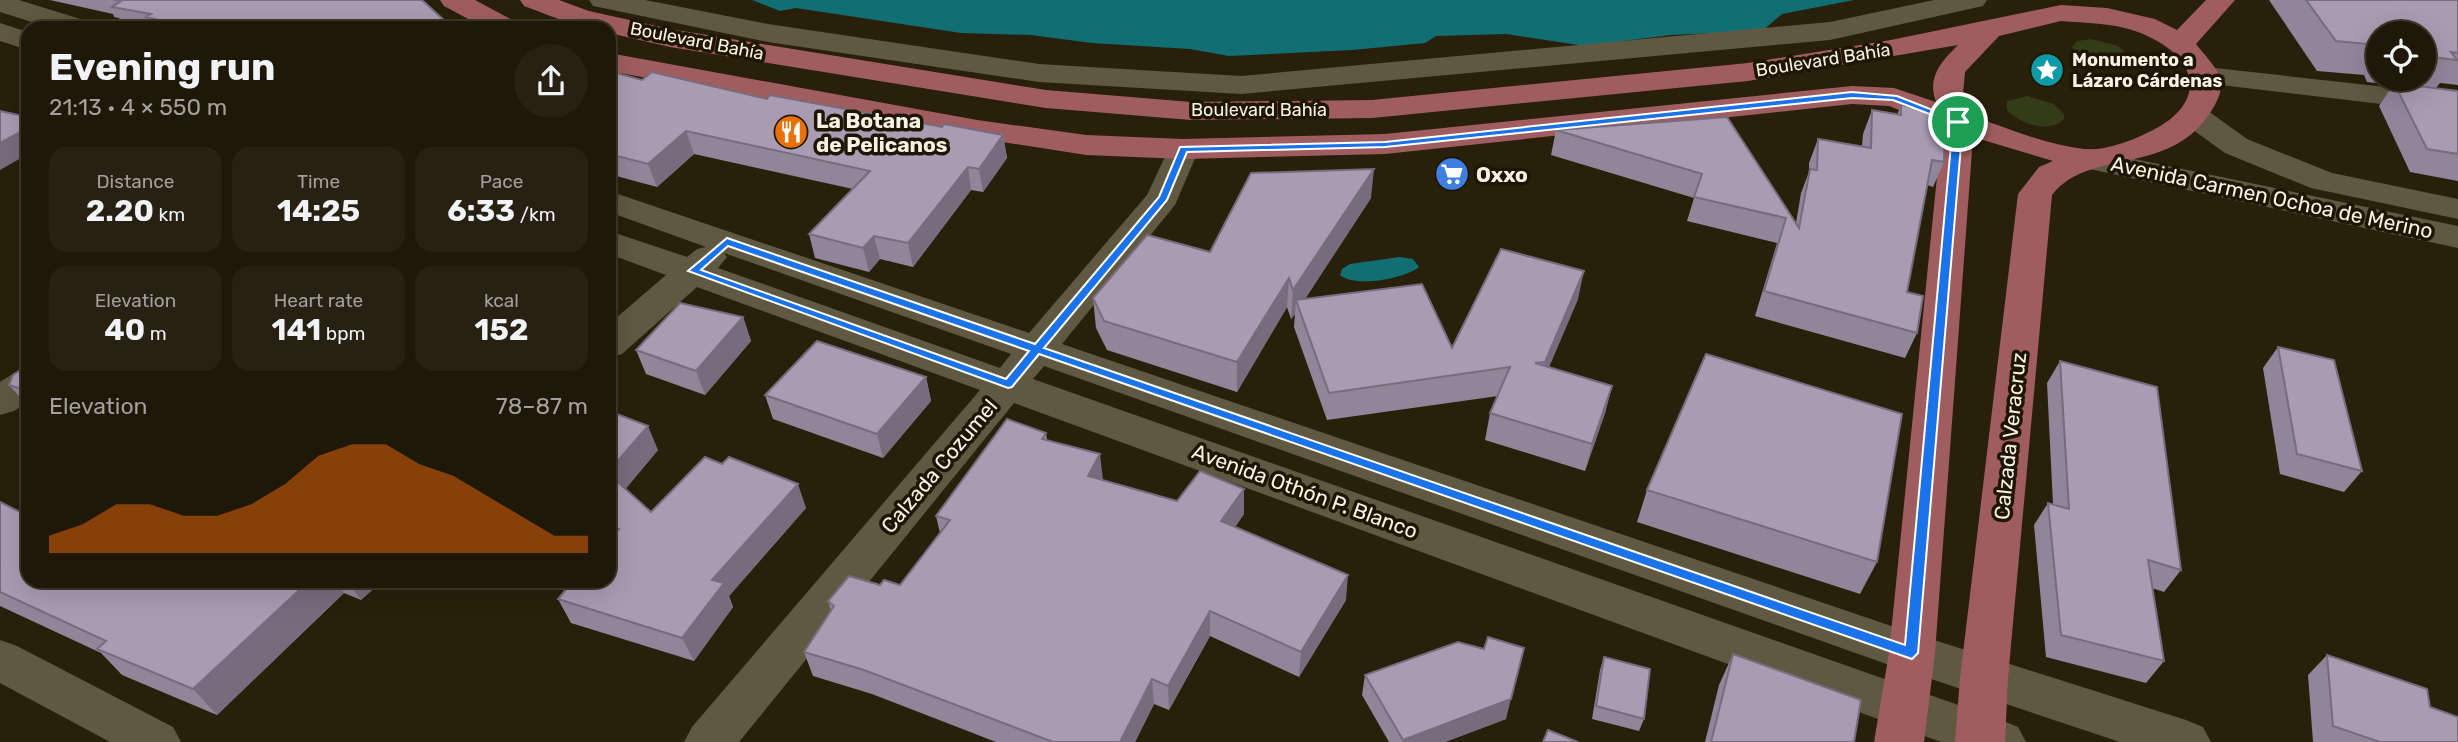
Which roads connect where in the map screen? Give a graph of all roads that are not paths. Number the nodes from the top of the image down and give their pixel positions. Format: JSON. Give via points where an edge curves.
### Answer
{"nodes":[{"id":1,"x":454,"y":0,"type":"edge"},
{"id":2,"x":534,"y":0,"type":"edge"},
{"id":3,"x":1973,"y":0,"type":"edge"},
{"id":4,"x":2103,"y":0,"type":"edge"},
{"id":5,"x":2221,"y":0,"type":"edge"},
{"id":6,"x":0,"y":3,"type":"edge"},
{"id":7,"x":2061,"y":13,"type":"junction"},
{"id":8,"x":583,"y":15,"type":"edge"},
{"id":9,"x":58,"y":21,"type":"edge"},
{"id":10,"x":493,"y":21,"type":"edge"},
{"id":11,"x":606,"y":21,"type":"edge"},
{"id":12,"x":616,"y":24,"type":"edge"},
{"id":13,"x":1989,"y":30,"type":"junction"},
{"id":14,"x":0,"y":32,"type":"edge"},
{"id":15,"x":21,"y":39,"type":"edge"},
{"id":16,"x":2181,"y":43,"type":"junction"},
{"id":17,"x":616,"y":63,"type":"edge"},
{"id":18,"x":2206,"y":76,"type":"junction"},
{"id":19,"x":2458,"y":104,"type":"edge"},
{"id":20,"x":2193,"y":116,"type":"junction"},
{"id":21,"x":1958,"y":122,"type":"junction"},
{"id":22,"x":1183,"y":149,"type":"junction"},
{"id":23,"x":2086,"y":159,"type":"junction"},
{"id":24,"x":616,"y":203,"type":"edge"},
{"id":25,"x":2458,"y":208,"type":"edge"},
{"id":26,"x":2458,"y":237,"type":"edge"},
{"id":27,"x":727,"y":242,"type":"junction"},
{"id":28,"x":616,"y":244,"type":"edge"},
{"id":29,"x":693,"y":271,"type":"junction"},
{"id":30,"x":616,"y":339,"type":"edge"},
{"id":31,"x":1037,"y":349,"type":"junction"},
{"id":32,"x":1008,"y":384,"type":"junction"},
{"id":33,"x":21,"y":388,"type":"edge"},
{"id":34,"x":0,"y":401,"type":"edge"},
{"id":35,"x":1912,"y":653,"type":"junction"},
{"id":36,"x":0,"y":660,"type":"edge"},
{"id":37,"x":1984,"y":678,"type":"junction"},
{"id":38,"x":1901,"y":725,"type":"edge"},
{"id":39,"x":1987,"y":740,"type":"edge"},
{"id":40,"x":156,"y":742,"type":"edge"},
{"id":41,"x":709,"y":742,"type":"edge"},
{"id":42,"x":2186,"y":742,"type":"edge"}],
"edges":[{"from":1,"to":10,"type":"main road"},
{"from":2,"to":8,"type":"main road","name":"Boulevard Bahía"},
{"from":3,"to":8,"type":"street","via":[[1830,31],[1241,85],[1039,73],[768,33]]},
{"from":4,"to":7,"type":"main road"},
{"from":5,"to":16,"type":"main road"},
{"from":6,"to":9,"type":"street"},
{"from":7,"to":13,"type":"main road","name":"Boulevard Bahía"},
{"from":7,"to":16,"type":"main road","via":[[2107,16],[2145,25]]},
{"from":8,"to":11,"type":"main road","name":"Boulevard Bahía"},
{"from":12,"to":13,"type":"main road","name":"Boulevard Bahía","via":[[670,38],[1046,99],[1191,111],[1372,109],[1748,72]]},
{"from":13,"to":21,"type":"main road","via":[[1950,70],[1948,94]]},
{"from":14,"to":15,"type":"street"},
{"from":16,"to":18,"type":"main road"},
{"from":17,"to":22,"type":"main road","name":"Boulevard Bahía","via":[[977,129],[1086,145]]},
{"from":18,"to":19,"type":"street"},
{"from":18,"to":20,"type":"main road","via":[[2206,95]]},
{"from":20,"to":23,"type":"main road","via":[[2170,135],[2135,151]]},
{"from":20,"to":25,"type":"street","name":"Avenida Carmen Ochoa de Merino","via":[[2236,145],[2323,181]]},
{"from":21,"to":22,"type":"main road","name":"Boulevard Bahía","via":[[1894,97],[1852,95],[1385,144]]},
{"from":21,"to":23,"type":"main road","name":"Boulevard Bahía"},
{"from":21,"to":35,"type":"main road"},
{"from":22,"to":31,"type":"street","name":"Calzada Cozumel","via":[[1163,198]]},
{"from":23,"to":26,"type":"street","name":"Avenida Carmen Ochoa de Merino"},
{"from":23,"to":37,"type":"main road","name":"Calzada Veracruz","via":[[2051,174],[2035,194]]},
{"from":24,"to":27,"type":"street"},
{"from":27,"to":29,"type":"street"},
{"from":27,"to":31,"type":"street"},
{"from":28,"to":29,"type":"street","name":"Avenida Othón P. Blanco"},
{"from":29,"to":30,"type":"street"},
{"from":29,"to":32,"type":"street","name":"Avenida Othón P. Blanco"},
{"from":31,"to":32,"type":"street","name":"Calzada Cozumel"},
{"from":31,"to":35,"type":"street"},
{"from":32,"to":38,"type":"street","name":"Avenida Othón P. Blanco"},
{"from":32,"to":41,"type":"street","name":"Calzada Cozumel"},
{"from":33,"to":34,"type":"street"},
{"from":35,"to":37,"type":"street"},
{"from":35,"to":38,"type":"main road"},
{"from":36,"to":40,"type":"street"},
{"from":37,"to":39,"type":"main road","name":"Calzada Veracruz"},
{"from":37,"to":42,"type":"street"},
{"from":38,"to":39,"type":"street","name":"Avenida Othón P. Blanco"}]}
